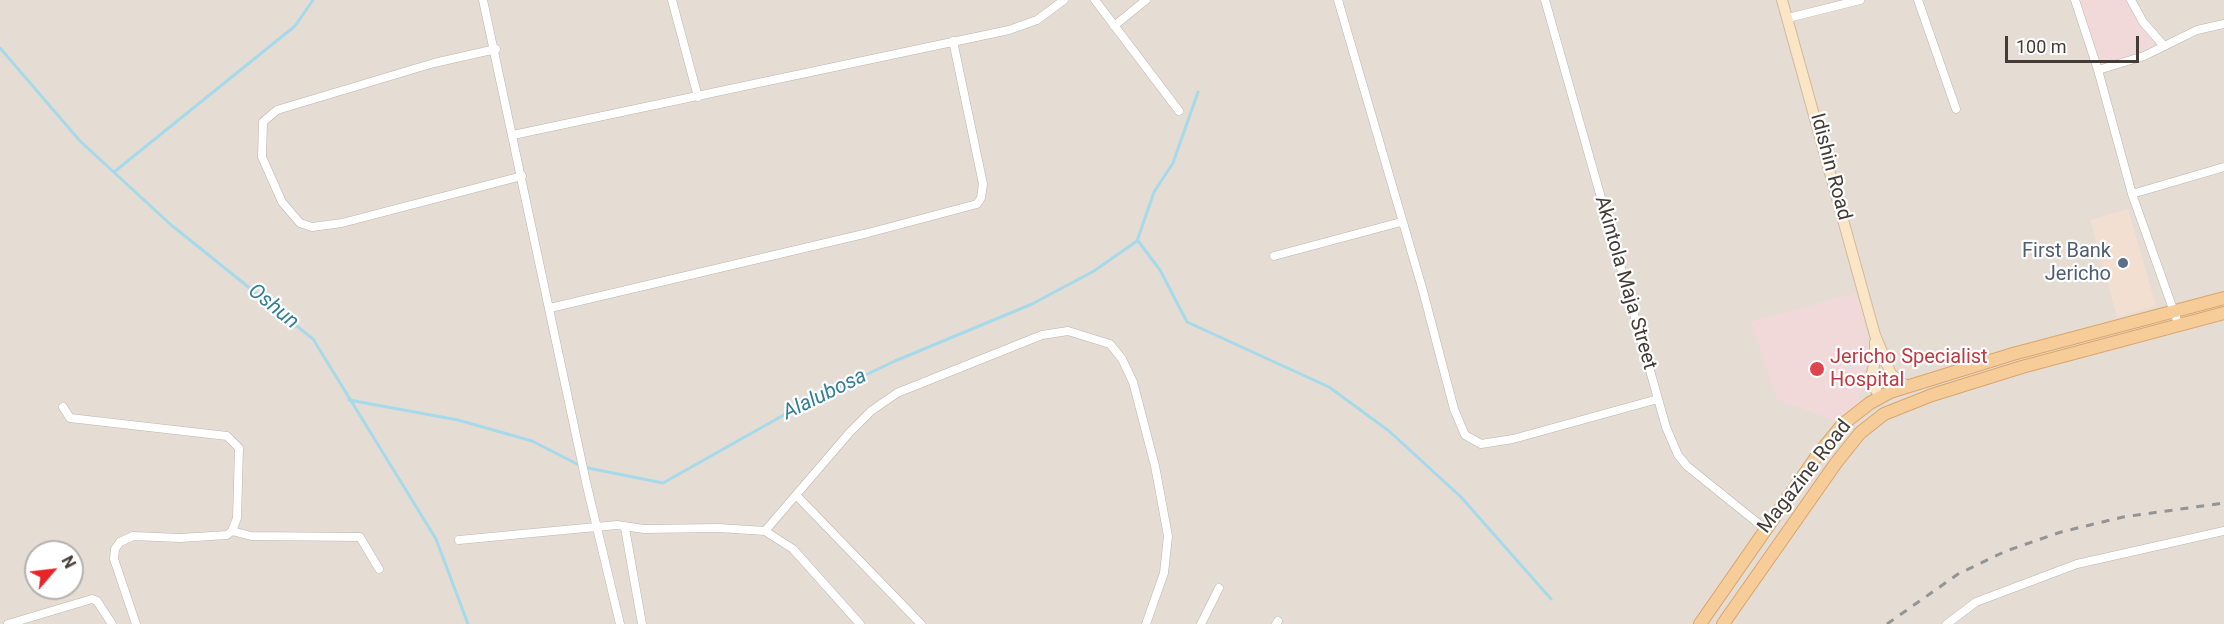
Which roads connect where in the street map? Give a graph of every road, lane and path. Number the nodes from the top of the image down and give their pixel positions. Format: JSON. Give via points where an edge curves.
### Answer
{"nodes":[{"id":1,"x":483,"y":0,"type":"edge"},
{"id":2,"x":672,"y":0,"type":"edge"},
{"id":3,"x":1064,"y":0,"type":"edge"},
{"id":4,"x":1095,"y":0,"type":"edge"},
{"id":5,"x":1146,"y":0,"type":"edge"},
{"id":6,"x":1338,"y":0,"type":"edge"},
{"id":7,"x":1545,"y":0,"type":"edge"},
{"id":8,"x":1782,"y":0,"type":"edge"},
{"id":9,"x":1860,"y":0,"type":"edge"},
{"id":10,"x":1918,"y":0,"type":"edge"},
{"id":11,"x":2075,"y":0,"type":"edge"},
{"id":12,"x":2131,"y":0,"type":"edge"},
{"id":13,"x":1788,"y":18,"type":"junction"},
{"id":14,"x":2224,"y":24,"type":"edge"},
{"id":15,"x":1114,"y":26,"type":"junction"},
{"id":16,"x":953,"y":41,"type":"junction"},
{"id":17,"x":2164,"y":46,"type":"junction"},
{"id":18,"x":496,"y":48,"type":"junction"},
{"id":19,"x":2098,"y":70,"type":"junction"},
{"id":20,"x":698,"y":97,"type":"junction"},
{"id":21,"x":1956,"y":109,"type":"dead end"},
{"id":22,"x":1179,"y":111,"type":"dead end"},
{"id":23,"x":513,"y":135,"type":"junction"},
{"id":24,"x":2224,"y":167,"type":"edge"},
{"id":25,"x":522,"y":176,"type":"junction"},
{"id":26,"x":2132,"y":194,"type":"junction"},
{"id":27,"x":1401,"y":222,"type":"junction"},
{"id":28,"x":1274,"y":256,"type":"dead end"},
{"id":29,"x":2224,"y":297,"type":"edge"},
{"id":30,"x":550,"y":308,"type":"junction"},
{"id":31,"x":2174,"y":311,"type":"junction"},
{"id":32,"x":2224,"y":313,"type":"edge"},
{"id":33,"x":2179,"y":326,"type":"junction"},
{"id":34,"x":1875,"y":335,"type":"junction"},
{"id":35,"x":1907,"y":387,"type":"junction"},
{"id":36,"x":1880,"y":397,"type":"junction"},
{"id":37,"x":1658,"y":399,"type":"junction"},
{"id":38,"x":63,"y":407,"type":"dead end"},
{"id":39,"x":796,"y":495,"type":"junction"},
{"id":40,"x":626,"y":528,"type":"junction"},
{"id":41,"x":1764,"y":528,"type":"junction"},
{"id":42,"x":598,"y":529,"type":"junction"},
{"id":43,"x":232,"y":531,"type":"junction"},
{"id":44,"x":765,"y":531,"type":"junction"},
{"id":45,"x":2224,"y":531,"type":"edge"},
{"id":46,"x":459,"y":540,"type":"dead end"},
{"id":47,"x":379,"y":570,"type":"dead end"},
{"id":48,"x":1219,"y":588,"type":"dead end"},
{"id":49,"x":8,"y":624,"type":"edge"},
{"id":50,"x":112,"y":624,"type":"edge"},
{"id":51,"x":135,"y":624,"type":"edge"},
{"id":52,"x":620,"y":624,"type":"edge"},
{"id":53,"x":642,"y":624,"type":"edge"},
{"id":54,"x":860,"y":624,"type":"edge"},
{"id":55,"x":921,"y":624,"type":"edge"},
{"id":56,"x":1146,"y":624,"type":"edge"},
{"id":57,"x":1201,"y":624,"type":"edge"},
{"id":58,"x":1700,"y":624,"type":"edge"},
{"id":59,"x":1723,"y":624,"type":"edge"},
{"id":60,"x":1947,"y":624,"type":"edge"}],
"edges":[{"from":1,"to":18,"type":"street"},
{"from":2,"to":20,"type":"street"},
{"from":3,"to":16,"type":"street","via":[[1024,25]]},
{"from":4,"to":15,"type":"street"},
{"from":5,"to":15,"type":"street"},
{"from":6,"to":27,"type":"street"},
{"from":7,"to":37,"type":"street","name":"Akintola Maja Street"},
{"from":8,"to":13,"type":"street","name":"Idishin Road"},
{"from":9,"to":13,"type":"street"},
{"from":10,"to":21,"type":"street"},
{"from":11,"to":19,"type":"street"},
{"from":12,"to":17,"type":"street","via":[[2143,22]]},
{"from":13,"to":34,"type":"street","name":"Idishin Road"},
{"from":14,"to":17,"type":"street","via":[[2197,30]]},
{"from":15,"to":22,"type":"street"},
{"from":16,"to":20,"type":"street"},
{"from":16,"to":30,"type":"street","via":[[983,184],[977,204]]},
{"from":17,"to":19,"type":"street"},
{"from":18,"to":23,"type":"street"},
{"from":18,"to":25,"type":"street","via":[[277,110],[263,122],[262,157],[282,202],[300,223],[312,226],[342,223]]},
{"from":19,"to":26,"type":"street"},
{"from":20,"to":23,"type":"street"},
{"from":23,"to":25,"type":"street"},
{"from":24,"to":26,"type":"street"},
{"from":25,"to":30,"type":"street"},
{"from":26,"to":31,"type":"street"},
{"from":27,"to":28,"type":"street"},
{"from":27,"to":37,"type":"street","via":[[1454,409],[1471,440],[1481,444],[1513,439]]},
{"from":29,"to":31,"type":"main road","name":"Magazine Road"},
{"from":30,"to":42,"type":"street"},
{"from":31,"to":33,"type":"street"},
{"from":31,"to":35,"type":"main road","name":"Magazine Road"},
{"from":32,"to":33,"type":"main road","name":"Magazine Road"},
{"from":33,"to":59,"type":"main road","name":"Magazine Road","via":[[2022,367],[1884,414],[1860,433],[1842,455]]},
{"from":34,"to":35,"type":"street","via":[[1891,374]]},
{"from":34,"to":36,"type":"street","via":[[1870,380]]},
{"from":35,"to":36,"type":"main road","name":"Magazine Road"},
{"from":36,"to":41,"type":"main road","name":"Magazine Road","via":[[1835,432]]},
{"from":37,"to":41,"type":"street","name":"Akintola Maja Street","via":[[1665,428],[1678,455]]},
{"from":38,"to":43,"type":"street","via":[[69,418],[231,438],[239,448],[237,518]]},
{"from":39,"to":44,"type":"street"},
{"from":39,"to":55,"type":"street"},
{"from":39,"to":56,"type":"street","via":[[871,411],[897,393],[1042,335],[1068,331],[1095,338],[1110,344],[1133,382],[1164,515],[1168,555]]},
{"from":40,"to":42,"type":"street","via":[[617,525]]},
{"from":40,"to":44,"type":"street"},
{"from":40,"to":53,"type":"street"},
{"from":41,"to":58,"type":"main road","name":"Magazine Road"},
{"from":42,"to":46,"type":"street"},
{"from":42,"to":52,"type":"street"},
{"from":43,"to":47,"type":"street","via":[[251,536],[360,537]]},
{"from":43,"to":51,"type":"street","via":[[227,535],[180,538],[133,536],[120,542],[114,558]]},
{"from":44,"to":54,"type":"street","via":[[793,549]]},
{"from":45,"to":60,"type":"street","via":[[2067,567],[1976,602]]},
{"from":48,"to":57,"type":"street"},
{"from":49,"to":50,"type":"street","via":[[92,599]]}]}
